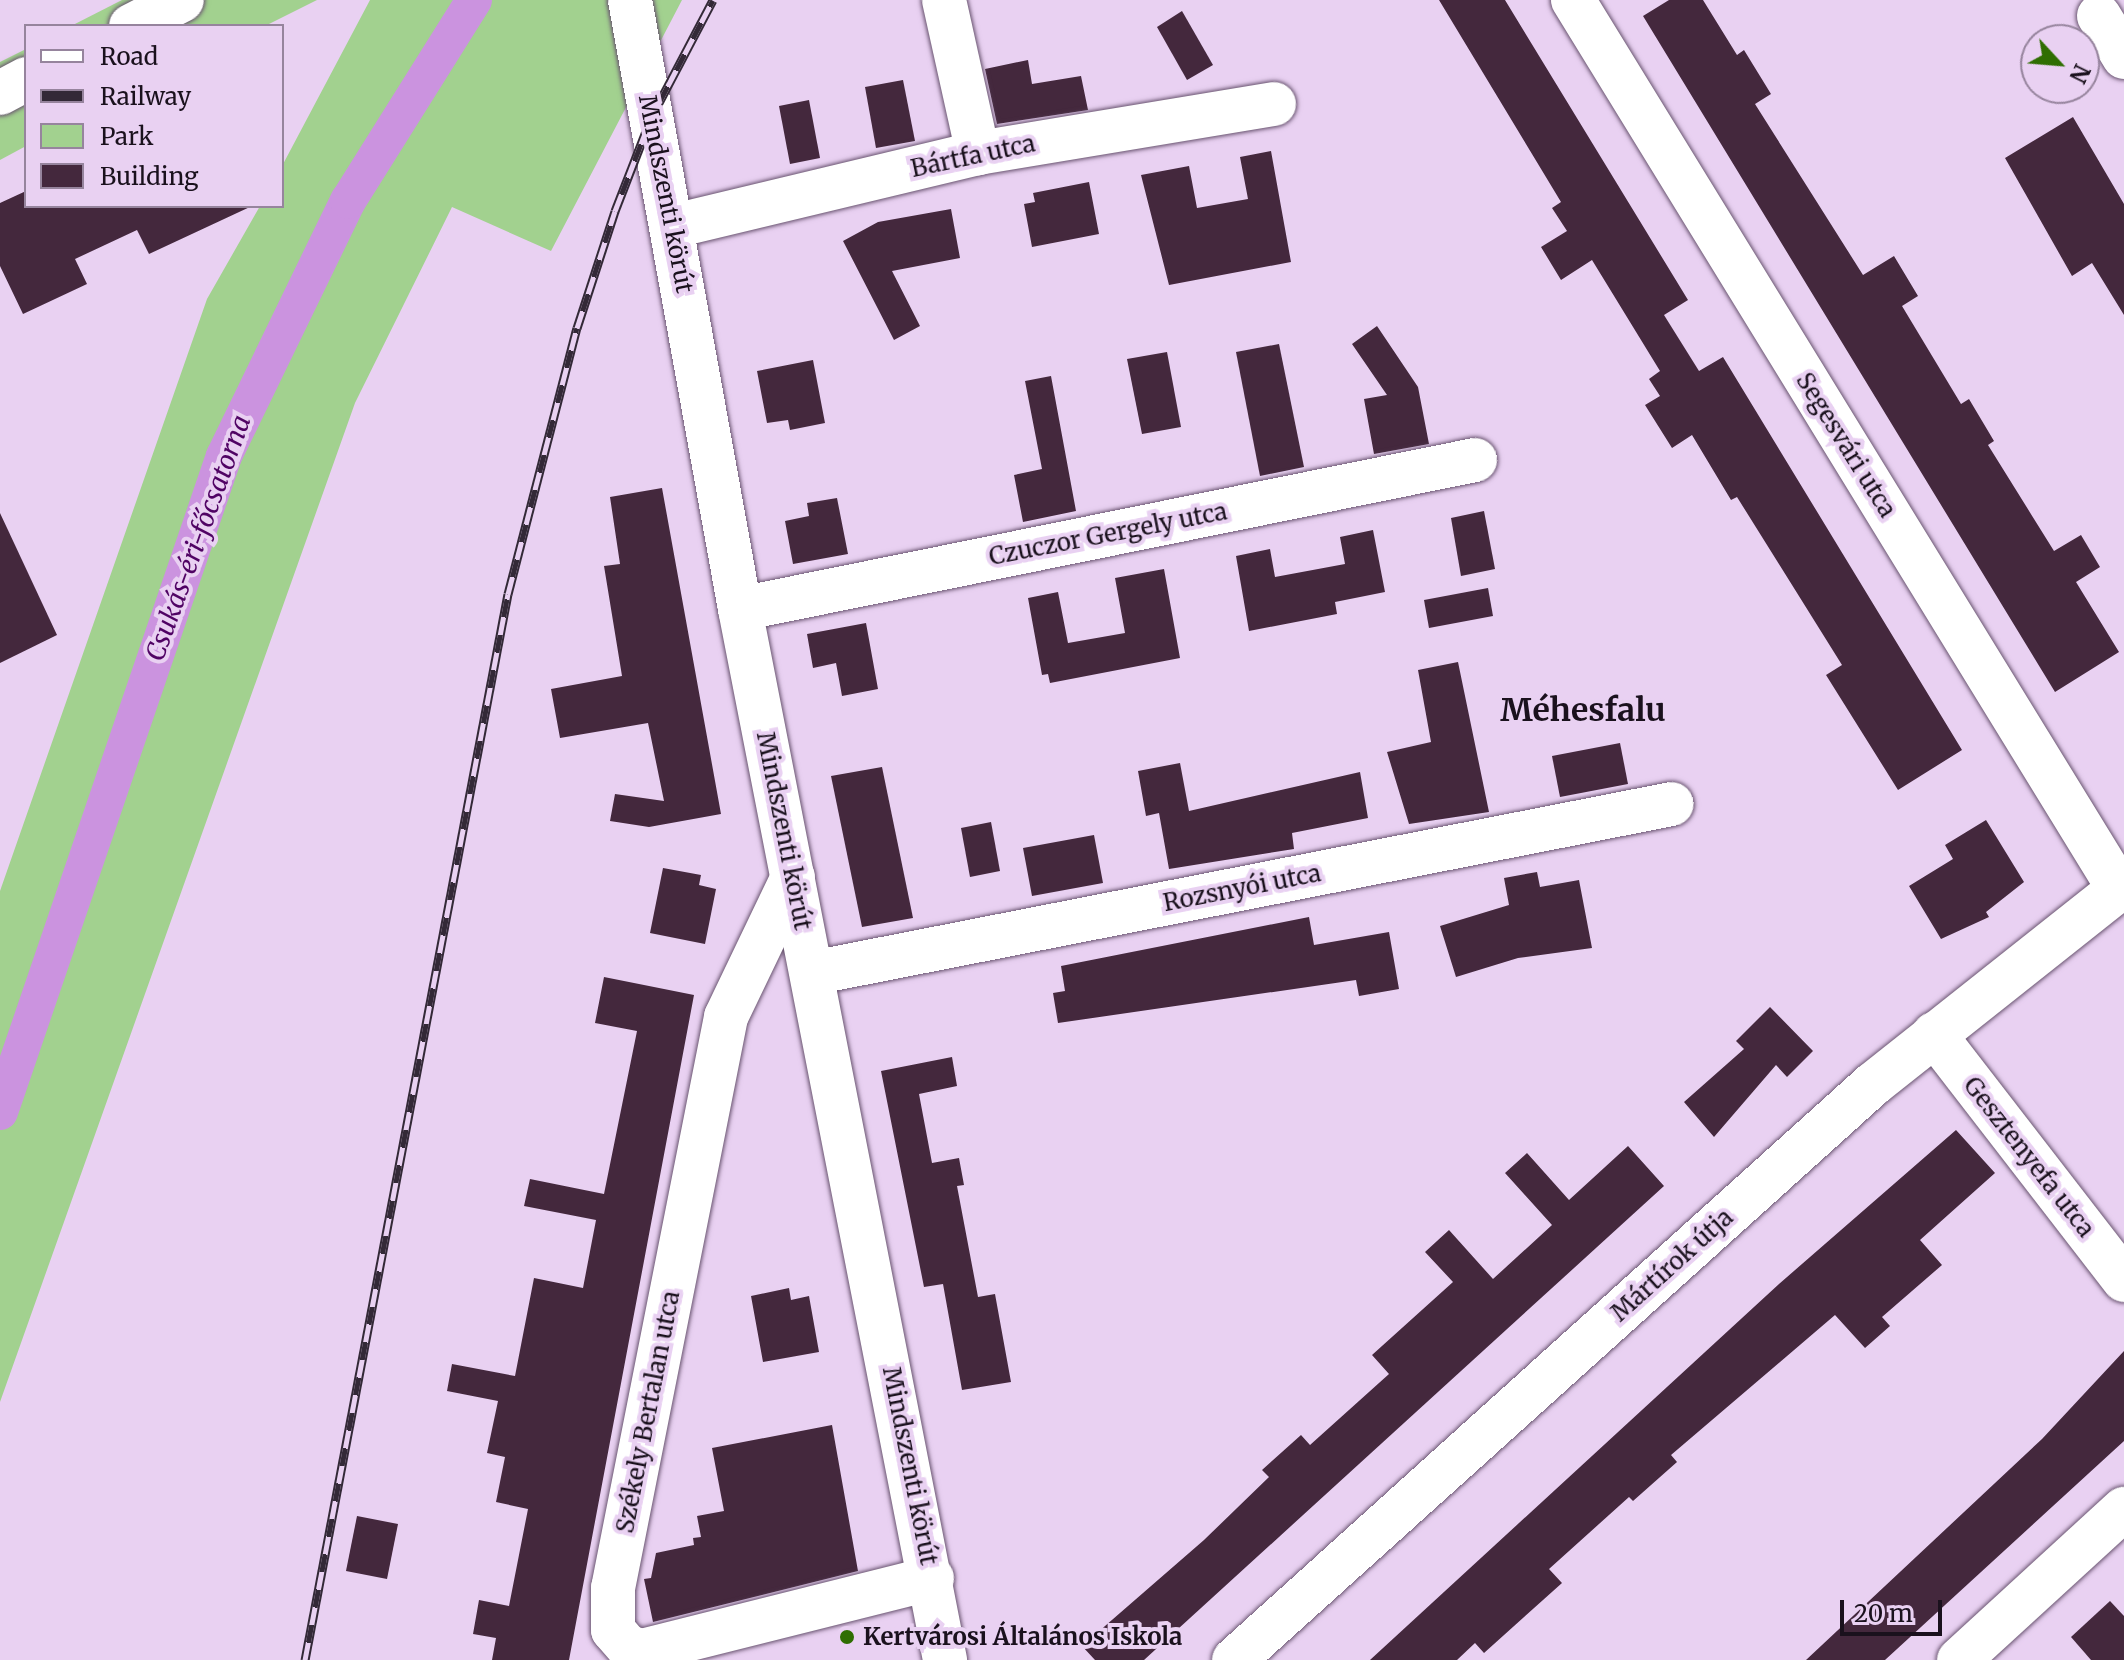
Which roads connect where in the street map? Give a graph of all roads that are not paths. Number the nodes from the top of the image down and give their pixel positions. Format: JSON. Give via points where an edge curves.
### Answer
{"nodes":[{"id":1,"x":182,"y":0,"type":"edge"},
{"id":2,"x":630,"y":0,"type":"edge"},
{"id":3,"x":944,"y":0,"type":"edge"},
{"id":4,"x":1573,"y":0,"type":"edge"},
{"id":5,"x":2099,"y":16,"type":"dead end"},
{"id":6,"x":135,"y":24,"type":"edge"},
{"id":7,"x":2124,"y":57,"type":"edge"},
{"id":8,"x":24,"y":80,"type":"edge"},
{"id":9,"x":0,"y":93,"type":"edge"},
{"id":10,"x":1274,"y":104,"type":"dead end"},
{"id":11,"x":978,"y":153,"type":"junction"},
{"id":12,"x":674,"y":226,"type":"junction"},
{"id":13,"x":1475,"y":460,"type":"dead end"},
{"id":14,"x":740,"y":609,"type":"junction"},
{"id":15,"x":1672,"y":804,"type":"dead end"},
{"id":16,"x":793,"y":877,"type":"junction"},
{"id":17,"x":2122,"y":887,"type":"edge"},
{"id":18,"x":812,"y":973,"type":"junction"},
{"id":19,"x":1934,"y":1034,"type":"junction"},
{"id":20,"x":2124,"y":1280,"type":"edge"},
{"id":21,"x":2124,"y":1509,"type":"edge"},
{"id":22,"x":932,"y":1578,"type":"junction"},
{"id":23,"x":945,"y":1660,"type":"edge"},
{"id":24,"x":1234,"y":1660,"type":"edge"},
{"id":25,"x":1959,"y":1660,"type":"edge"}],
"edges":[{"from":1,"to":6,"type":"street"},
{"from":2,"to":12,"type":"street","name":"Mindszenti körút"},
{"from":3,"to":11,"type":"street"},
{"from":4,"to":17,"type":"street","name":"Segesvári utca"},
{"from":5,"to":7,"type":"street"},
{"from":8,"to":9,"type":"street"},
{"from":10,"to":11,"type":"street","name":"Bártfa utca"},
{"from":11,"to":12,"type":"street","name":"Bártfa utca"},
{"from":12,"to":14,"type":"street","name":"Mindszenti körút"},
{"from":13,"to":14,"type":"street","name":"Czuczor Gergely utca"},
{"from":14,"to":16,"type":"street","name":"Mindszenti körút"},
{"from":15,"to":18,"type":"street","name":"Rozsnyói utca"},
{"from":16,"to":18,"type":"street","name":"Mindszenti körút"},
{"from":16,"to":22,"type":"street","name":"Székely Bertalan utca","via":[[726,1017],[613,1588],[613,1630],[628,1647],[642,1651]]},
{"from":17,"to":19,"type":"street","name":"Mártírok útja"},
{"from":18,"to":22,"type":"street","name":"Mindszenti körút"},
{"from":19,"to":20,"type":"street","name":"Gesztenyefa utca"},
{"from":19,"to":24,"type":"street","name":"Mártírok útja"},
{"from":21,"to":25,"type":"street"},
{"from":22,"to":23,"type":"street","name":"Mindszenti körút"}]}
